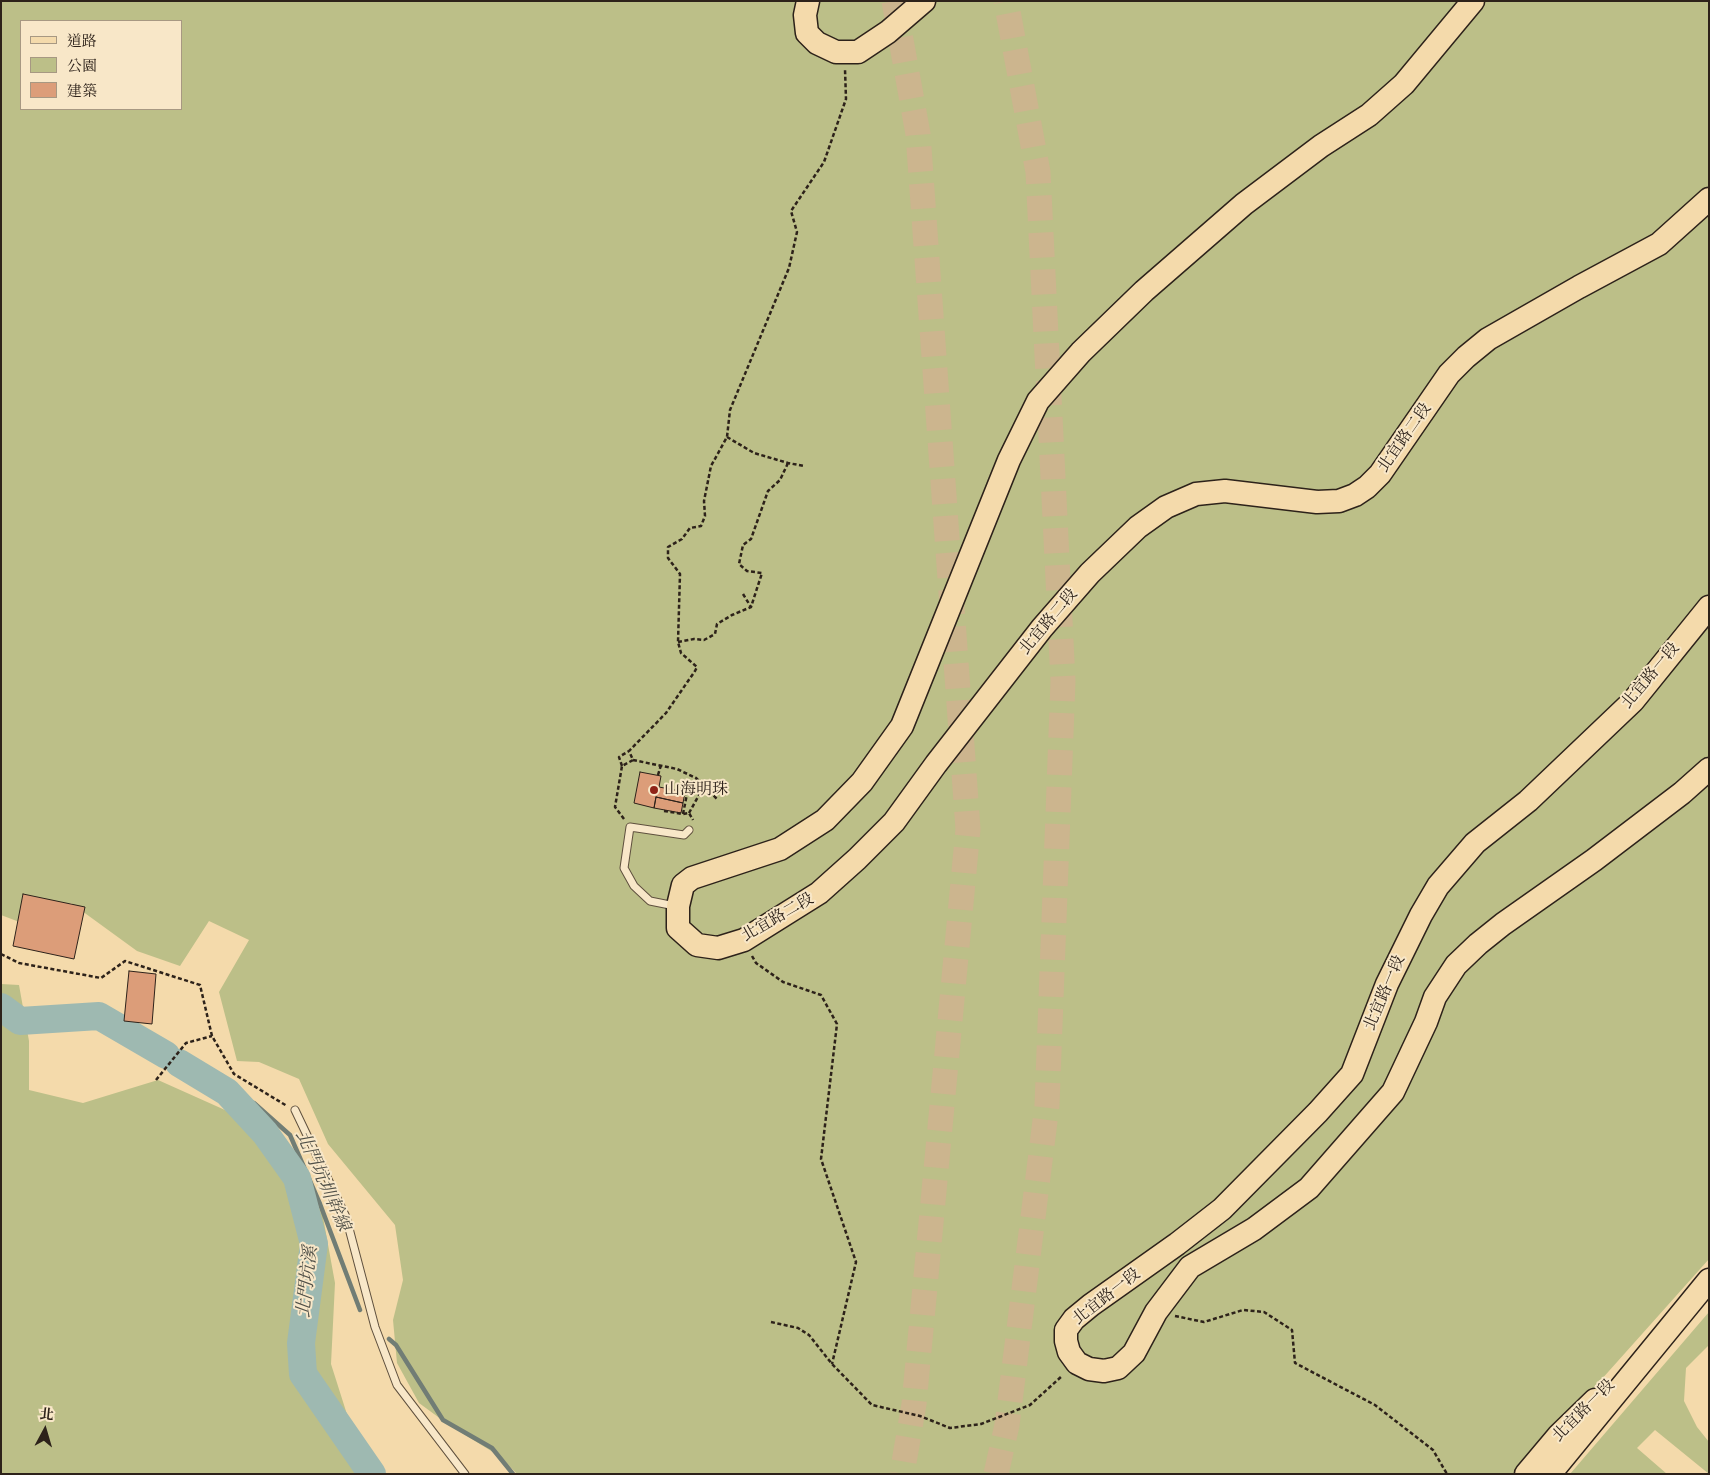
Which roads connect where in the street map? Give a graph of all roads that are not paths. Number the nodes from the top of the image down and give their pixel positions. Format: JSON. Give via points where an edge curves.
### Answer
{"nodes":[{"id":1,"x":808,"y":1,"type":"edge"},
{"id":2,"x":924,"y":1,"type":"edge"},
{"id":3,"x":1473,"y":1,"type":"edge"},
{"id":4,"x":1709,"y":199,"type":"edge"},
{"id":5,"x":1709,"y":607,"type":"edge"},
{"id":6,"x":1709,"y":768,"type":"edge"},
{"id":7,"x":690,"y":830,"type":"dead end"},
{"id":8,"x":678,"y":906,"type":"junction"},
{"id":9,"x":295,"y":1110,"type":"road end"},
{"id":10,"x":1709,"y":1280,"type":"edge"},
{"id":11,"x":1649,"y":1354,"type":"junction"},
{"id":12,"x":465,"y":1474,"type":"edge"},
{"id":13,"x":1526,"y":1474,"type":"edge"},
{"id":14,"x":1550,"y":1474,"type":"edge"}],
"edges":[{"from":1,"to":2,"type":"main road","via":[[805,15],[807,34],[836,52],[858,52],[888,32]]},
{"from":3,"to":8,"type":"main road","name":"北宜路二段","via":[[1404,84],[1369,115],[1321,146],[1244,204],[1144,291],[1062,373],[1038,401],[1010,460],[902,726],[862,782],[825,820],[780,849],[692,878],[683,885]]},
{"from":4,"to":8,"type":"main road","name":"北宜路二段","via":[[1659,244],[1488,339],[1466,357],[1449,374],[1380,474],[1355,495],[1339,501],[1317,502],[1225,491],[1196,494],[1166,507],[1138,527],[1042,628],[894,822],[819,893],[744,940],[718,948],[697,945],[678,928]]},
{"from":5,"to":6,"type":"main road","name":"北宜路一段","via":[[1633,701],[1528,801],[1475,843],[1438,886],[1387,984],[1352,1074],[1222,1209],[1074,1319],[1066,1330],[1066,1341],[1068,1352],[1076,1363],[1089,1369],[1118,1368],[1134,1353],[1156,1312],[1190,1267],[1277,1214],[1309,1188],[1392,1092],[1435,997],[1456,965],[1502,924],[1631,832]]},
{"from":7,"to":8,"type":"lane","via":[[684,836],[630,827],[624,868],[634,886],[650,901]]},
{"from":9,"to":12,"type":"lane","via":[[346,1217],[375,1327],[397,1385]]},
{"from":10,"to":11,"type":"main road","name":"北宜路一段"},
{"from":11,"to":13,"type":"main road","name":"北宜路一段","via":[[1620,1375],[1558,1436]]},
{"from":11,"to":14,"type":"main road","name":"北宜路一段"}]}
